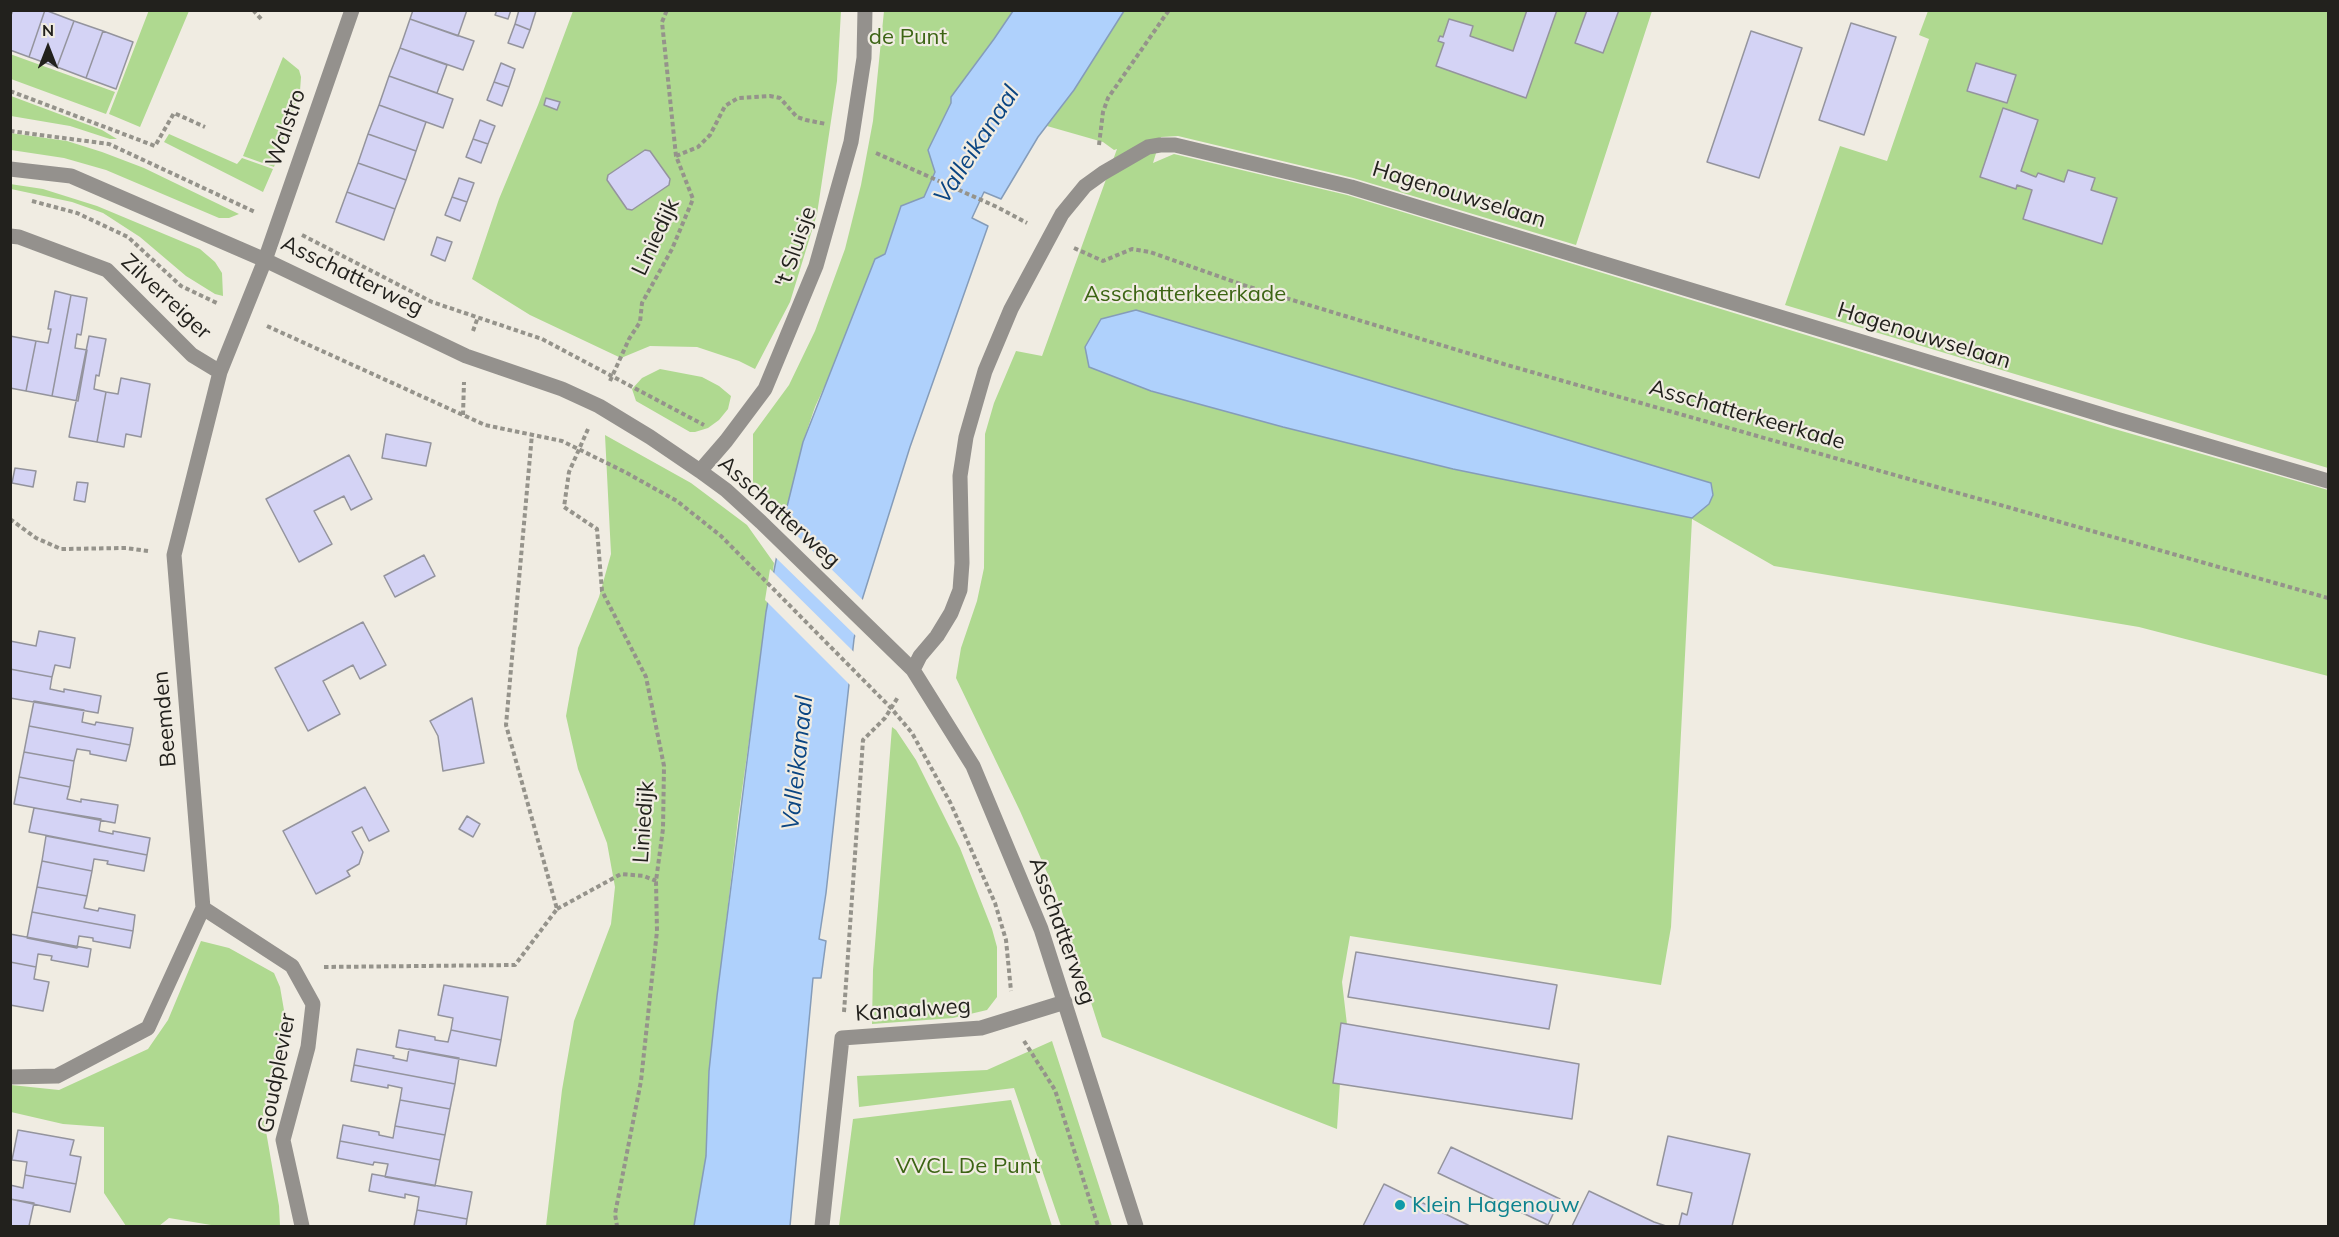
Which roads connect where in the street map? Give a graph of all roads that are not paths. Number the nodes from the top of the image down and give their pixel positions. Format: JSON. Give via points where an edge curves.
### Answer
{"nodes":[{"id":1,"x":352,"y":10,"type":"edge"},
{"id":2,"x":865,"y":10,"type":"edge"},
{"id":3,"x":10,"y":169,"type":"edge"},
{"id":4,"x":10,"y":236,"type":"edge"},
{"id":5,"x":265,"y":260,"type":"junction"},
{"id":6,"x":220,"y":372,"type":"junction"},
{"id":7,"x":700,"y":471,"type":"junction"},
{"id":8,"x":2328,"y":481,"type":"edge"},
{"id":9,"x":913,"y":670,"type":"junction"},
{"id":10,"x":203,"y":908,"type":"junction"},
{"id":11,"x":1065,"y":1002,"type":"junction"},
{"id":12,"x":10,"y":1077,"type":"edge"},
{"id":13,"x":302,"y":1227,"type":"edge"},
{"id":14,"x":822,"y":1227,"type":"edge"},
{"id":15,"x":1136,"y":1227,"type":"edge"}],
"edges":[{"from":1,"to":5,"type":"street","name":"Walstro"},
{"from":2,"to":7,"type":"street","name":"'t Sluisje","via":[[864,58],[851,142],[816,266],[765,389]]},
{"from":3,"to":5,"type":"street","name":"Asschatterweg","via":[[71,176]]},
{"from":4,"to":6,"type":"street","name":"Zilverreiger","via":[[107,270],[192,355]]},
{"from":5,"to":6,"type":"street","name":"Beemden"},
{"from":5,"to":7,"type":"street","name":"Asschatterweg","via":[[466,356],[599,406]]},
{"from":6,"to":10,"type":"street","name":"Beemden","via":[[174,555]]},
{"from":7,"to":9,"type":"street","name":"Asschatterweg","via":[[761,522]]},
{"from":8,"to":9,"type":"street","name":"Hagenouwselaan","via":[[1350,187],[1175,145],[1148,147],[1103,173],[1073,200],[1011,309],[985,371],[966,437],[960,476],[960,590],[951,613]]},
{"from":9,"to":11,"type":"street","name":"Asschatterweg","via":[[973,766],[1041,929]]},
{"from":10,"to":12,"type":"street","name":"Beemden","via":[[148,1028],[57,1076]]},
{"from":10,"to":13,"type":"street","name":"Goudplevier","via":[[293,967],[313,1004],[308,1047],[284,1140]]},
{"from":11,"to":14,"type":"street","name":"Kanaalweg","via":[[981,1028],[842,1038]]},
{"from":11,"to":15,"type":"street","name":"Asschatterweg"}]}
